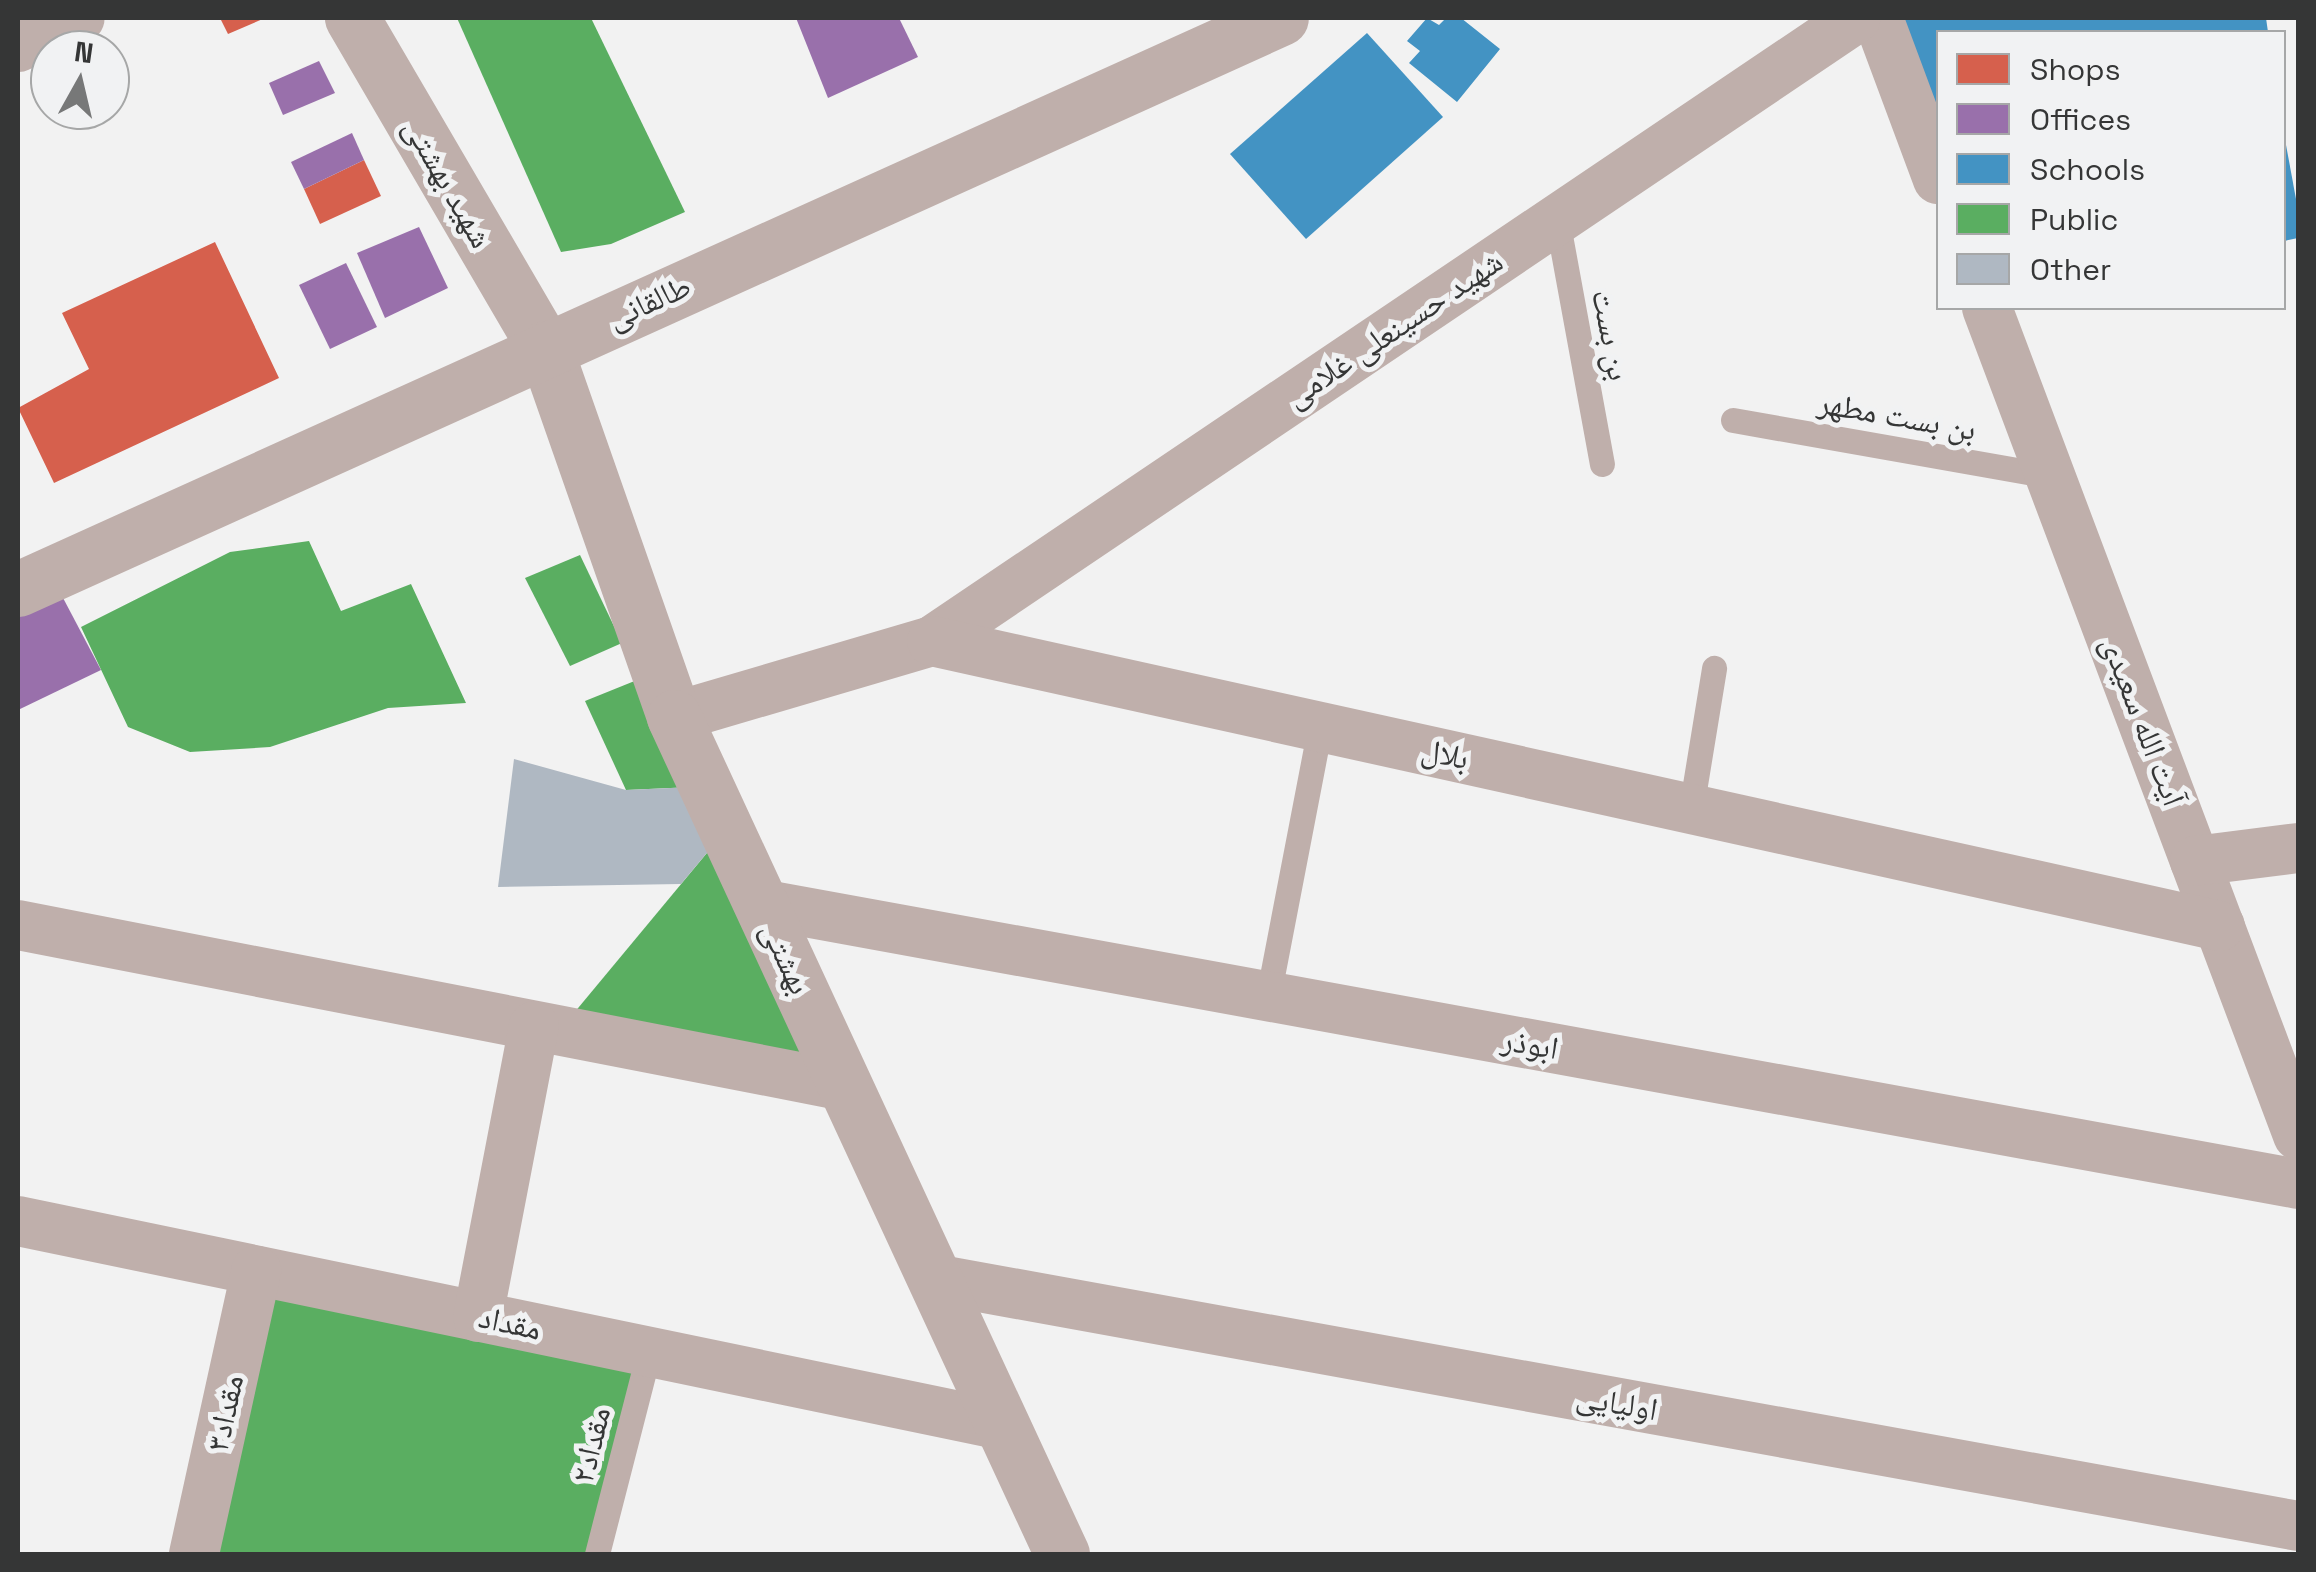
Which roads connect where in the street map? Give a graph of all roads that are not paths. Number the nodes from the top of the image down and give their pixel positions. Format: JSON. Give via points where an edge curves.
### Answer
{"nodes":[{"id":1,"x":80,"y":18,"type":"edge"},
{"id":2,"x":352,"y":18,"type":"edge"},
{"id":3,"x":1281,"y":18,"type":"edge"},
{"id":4,"x":1856,"y":18,"type":"edge"},
{"id":5,"x":1878,"y":18,"type":"edge"},
{"id":6,"x":18,"y":46,"type":"edge"},
{"id":7,"x":1936,"y":173,"type":"edge"},
{"id":8,"x":1556,"y":219,"type":"junction"},
{"id":9,"x":1988,"y":310,"type":"edge"},
{"id":10,"x":545,"y":348,"type":"junction"},
{"id":11,"x":1733,"y":420,"type":"dead end"},
{"id":12,"x":1602,"y":464,"type":"dead end"},
{"id":13,"x":2051,"y":476,"type":"junction"},
{"id":14,"x":18,"y":589,"type":"edge"},
{"id":15,"x":932,"y":641,"type":"junction"},
{"id":16,"x":1714,"y":668,"type":"dead end"},
{"id":17,"x":674,"y":717,"type":"junction"},
{"id":18,"x":1320,"y":726,"type":"junction"},
{"id":19,"x":1691,"y":808,"type":"junction"},
{"id":20,"x":2298,"y":848,"type":"edge"},
{"id":21,"x":2196,"y":861,"type":"junction"},
{"id":22,"x":761,"y":904,"type":"junction"},
{"id":23,"x":18,"y":926,"type":"edge"},
{"id":24,"x":2220,"y":926,"type":"junction"},
{"id":25,"x":1268,"y":996,"type":"junction"},
{"id":26,"x":534,"y":1026,"type":"junction"},
{"id":27,"x":845,"y":1086,"type":"junction"},
{"id":28,"x":2298,"y":1134,"type":"edge"},
{"id":29,"x":2298,"y":1184,"type":"edge"},
{"id":30,"x":18,"y":1221,"type":"edge"},
{"id":31,"x":256,"y":1271,"type":"junction"},
{"id":32,"x":934,"y":1279,"type":"junction"},
{"id":33,"x":478,"y":1317,"type":"junction"},
{"id":34,"x":648,"y":1352,"type":"junction"},
{"id":35,"x":1002,"y":1424,"type":"junction"},
{"id":36,"x":2298,"y":1526,"type":"edge"},
{"id":37,"x":194,"y":1554,"type":"edge"},
{"id":38,"x":597,"y":1554,"type":"edge"},
{"id":39,"x":1062,"y":1554,"type":"edge"}],
"edges":[{"from":1,"to":6,"type":"street"},
{"from":2,"to":10,"type":"street","name":"شهید بهشتی"},
{"from":3,"to":10,"type":"street","name":"طالقانی"},
{"from":4,"to":8,"type":"street","name":"شهید حسینعلی غلامی"},
{"from":5,"to":7,"type":"street"},
{"from":8,"to":12,"type":"lane","name":"بن بست"},
{"from":8,"to":15,"type":"street","name":"شهید حسینعلی غلامی"},
{"from":9,"to":13,"type":"street","name":"آیت الله سعیدی"},
{"from":10,"to":14,"type":"street","name":"طالقانی"},
{"from":10,"to":17,"type":"street","name":"بهشتی"},
{"from":11,"to":13,"type":"lane","name":"بن بست مطهر"},
{"from":13,"to":21,"type":"street","name":"آیت الله سعیدی"},
{"from":15,"to":17,"type":"street","name":"بلال"},
{"from":15,"to":18,"type":"street","name":"بلال"},
{"from":16,"to":19,"type":"lane"},
{"from":17,"to":22,"type":"street","name":"بهشتی"},
{"from":18,"to":19,"type":"street","name":"بلال"},
{"from":18,"to":25,"type":"lane"},
{"from":19,"to":24,"type":"street","name":"بلال"},
{"from":20,"to":21,"type":"street"},
{"from":21,"to":24,"type":"street","name":"آیت الله سعیدی"},
{"from":22,"to":25,"type":"street","name":"ابوذر"},
{"from":22,"to":27,"type":"street","name":"بهشتی"},
{"from":23,"to":26,"type":"street"},
{"from":24,"to":28,"type":"street","name":"آیت الله سعیدی"},
{"from":25,"to":29,"type":"street","name":"ابوذر"},
{"from":26,"to":27,"type":"street"},
{"from":26,"to":33,"type":"street"},
{"from":27,"to":32,"type":"street","name":"بهشتی"},
{"from":30,"to":31,"type":"street","name":"مقداد"},
{"from":31,"to":33,"type":"street","name":"مقداد"},
{"from":31,"to":37,"type":"street","name":"مقداد۳"},
{"from":32,"to":35,"type":"street","name":"بهشتی"},
{"from":32,"to":36,"type":"street","name":"اولیایی"},
{"from":33,"to":34,"type":"street","name":"مقداد"},
{"from":34,"to":35,"type":"street","name":"مقداد"},
{"from":34,"to":38,"type":"lane","name":"مقداد۲"},
{"from":35,"to":39,"type":"street","name":"بهشتی"}]}
